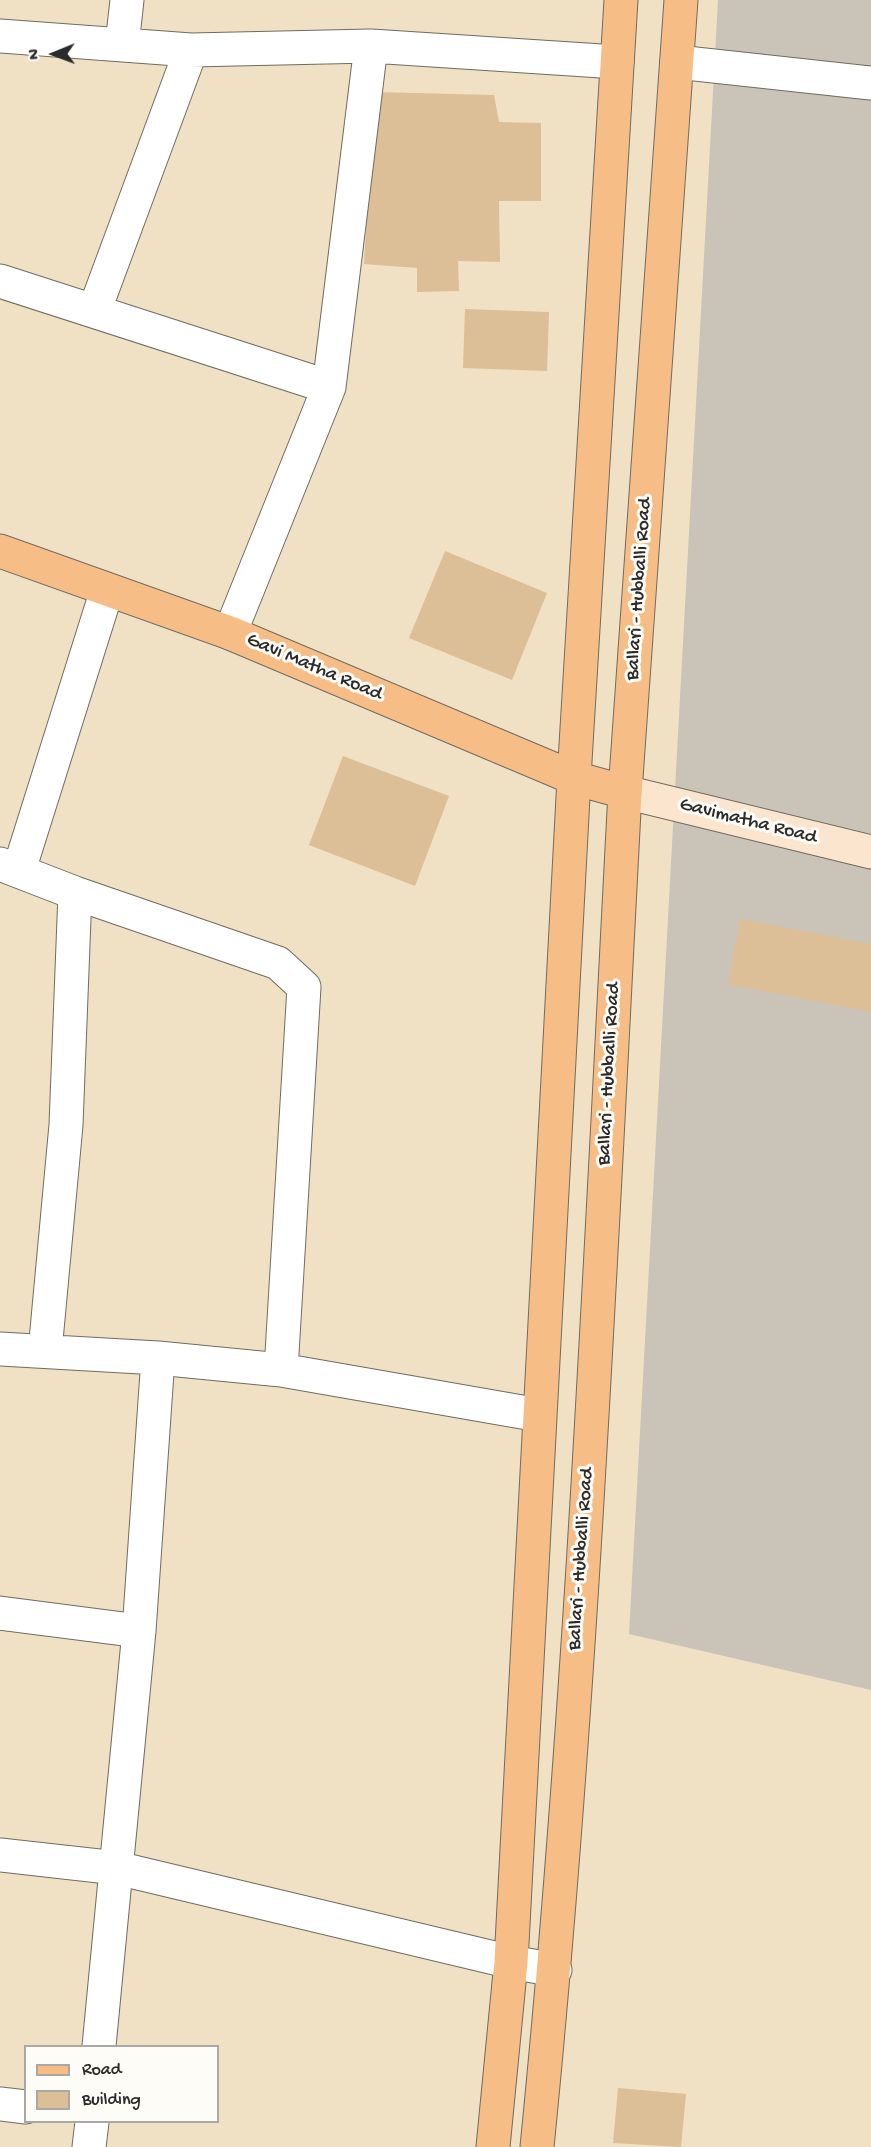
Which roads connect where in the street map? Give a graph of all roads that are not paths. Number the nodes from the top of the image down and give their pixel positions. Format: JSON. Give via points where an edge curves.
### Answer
{"nodes":[{"id":1,"x":127,"y":0,"type":"edge"},
{"id":2,"x":621,"y":0,"type":"edge"},
{"id":3,"x":681,"y":0,"type":"edge"},
{"id":4,"x":0,"y":36,"type":"edge"},
{"id":5,"x":122,"y":45,"type":"junction"},
{"id":6,"x":371,"y":46,"type":"junction"},
{"id":7,"x":191,"y":50,"type":"junction"},
{"id":8,"x":617,"y":62,"type":"junction"},
{"id":9,"x":677,"y":62,"type":"junction"},
{"id":10,"x":871,"y":83,"type":"edge"},
{"id":11,"x":0,"y":281,"type":"edge"},
{"id":12,"x":95,"y":309,"type":"junction"},
{"id":13,"x":329,"y":387,"type":"junction"},
{"id":14,"x":0,"y":551,"type":"edge"},
{"id":15,"x":107,"y":590,"type":"junction"},
{"id":16,"x":230,"y":633,"type":"junction"},
{"id":17,"x":574,"y":778,"type":"junction"},
{"id":18,"x":626,"y":792,"type":"junction"},
{"id":19,"x":871,"y":852,"type":"edge"},
{"id":20,"x":9,"y":867,"type":"edge"},
{"id":21,"x":75,"y":893,"type":"junction"},
{"id":22,"x":544,"y":1340,"type":"junction"},
{"id":23,"x":596,"y":1342,"type":"junction"},
{"id":24,"x":0,"y":1349,"type":"edge"},
{"id":25,"x":45,"y":1351,"type":"junction"},
{"id":26,"x":158,"y":1358,"type":"junction"},
{"id":27,"x":281,"y":1370,"type":"junction"},
{"id":28,"x":539,"y":1414,"type":"junction"},
{"id":29,"x":0,"y":1613,"type":"edge"},
{"id":30,"x":139,"y":1631,"type":"junction"},
{"id":31,"x":0,"y":1855,"type":"edge"},
{"id":32,"x":117,"y":1868,"type":"junction"},
{"id":33,"x":511,"y":1962,"type":"junction"},
{"id":34,"x":555,"y":1970,"type":"junction"},
{"id":35,"x":99,"y":2045,"type":"edge"},
{"id":36,"x":0,"y":2104,"type":"edge"},
{"id":37,"x":24,"y":2107,"type":"edge"},
{"id":38,"x":92,"y":2123,"type":"edge"},
{"id":39,"x":89,"y":2147,"type":"edge"},
{"id":40,"x":493,"y":2147,"type":"edge"},
{"id":41,"x":537,"y":2147,"type":"edge"}],
"edges":[{"from":1,"to":5,"type":"street"},
{"from":2,"to":8,"type":"main road"},
{"from":3,"to":9,"type":"main road","name":"Ballari - Hubballi Road"},
{"from":4,"to":5,"type":"street"},
{"from":5,"to":7,"type":"street"},
{"from":6,"to":7,"type":"street"},
{"from":6,"to":8,"type":"street"},
{"from":6,"to":13,"type":"street"},
{"from":7,"to":12,"type":"street"},
{"from":8,"to":17,"type":"main road"},
{"from":9,"to":10,"type":"street"},
{"from":9,"to":18,"type":"main road","name":"Ballari - Hubballi Road"},
{"from":11,"to":12,"type":"street"},
{"from":12,"to":13,"type":"street"},
{"from":13,"to":16,"type":"street"},
{"from":14,"to":15,"type":"main road","name":"Gavi Matha Road"},
{"from":15,"to":16,"type":"main road","name":"Gavi Matha Road"},
{"from":15,"to":20,"type":"street"},
{"from":16,"to":17,"type":"main road","name":"Gavi Matha Road"},
{"from":17,"to":18,"type":"main road","name":"Gavi Matha Road"},
{"from":17,"to":22,"type":"main road"},
{"from":18,"to":19,"type":"main road","name":"Gavimatha Road"},
{"from":18,"to":23,"type":"main road","name":"Ballari - Hubballi Road"},
{"from":20,"to":21,"type":"street"},
{"from":21,"to":25,"type":"street","via":[[66,1125]]},
{"from":21,"to":27,"type":"street","via":[[278,963],[304,987]]},
{"from":22,"to":23,"type":"main road"},
{"from":22,"to":28,"type":"main road"},
{"from":23,"to":34,"type":"main road","name":"Ballari - Hubballi Road"},
{"from":24,"to":25,"type":"street"},
{"from":25,"to":26,"type":"street"},
{"from":26,"to":27,"type":"street"},
{"from":26,"to":30,"type":"street"},
{"from":27,"to":28,"type":"street"},
{"from":28,"to":33,"type":"main road"},
{"from":29,"to":30,"type":"street"},
{"from":30,"to":32,"type":"street"},
{"from":31,"to":32,"type":"street"},
{"from":32,"to":33,"type":"street"},
{"from":32,"to":35,"type":"street"},
{"from":33,"to":34,"type":"street"},
{"from":33,"to":40,"type":"main road"},
{"from":34,"to":41,"type":"main road","name":"Ballari - Hubballi Road"},
{"from":36,"to":37,"type":"street"},
{"from":38,"to":39,"type":"street"}]}
